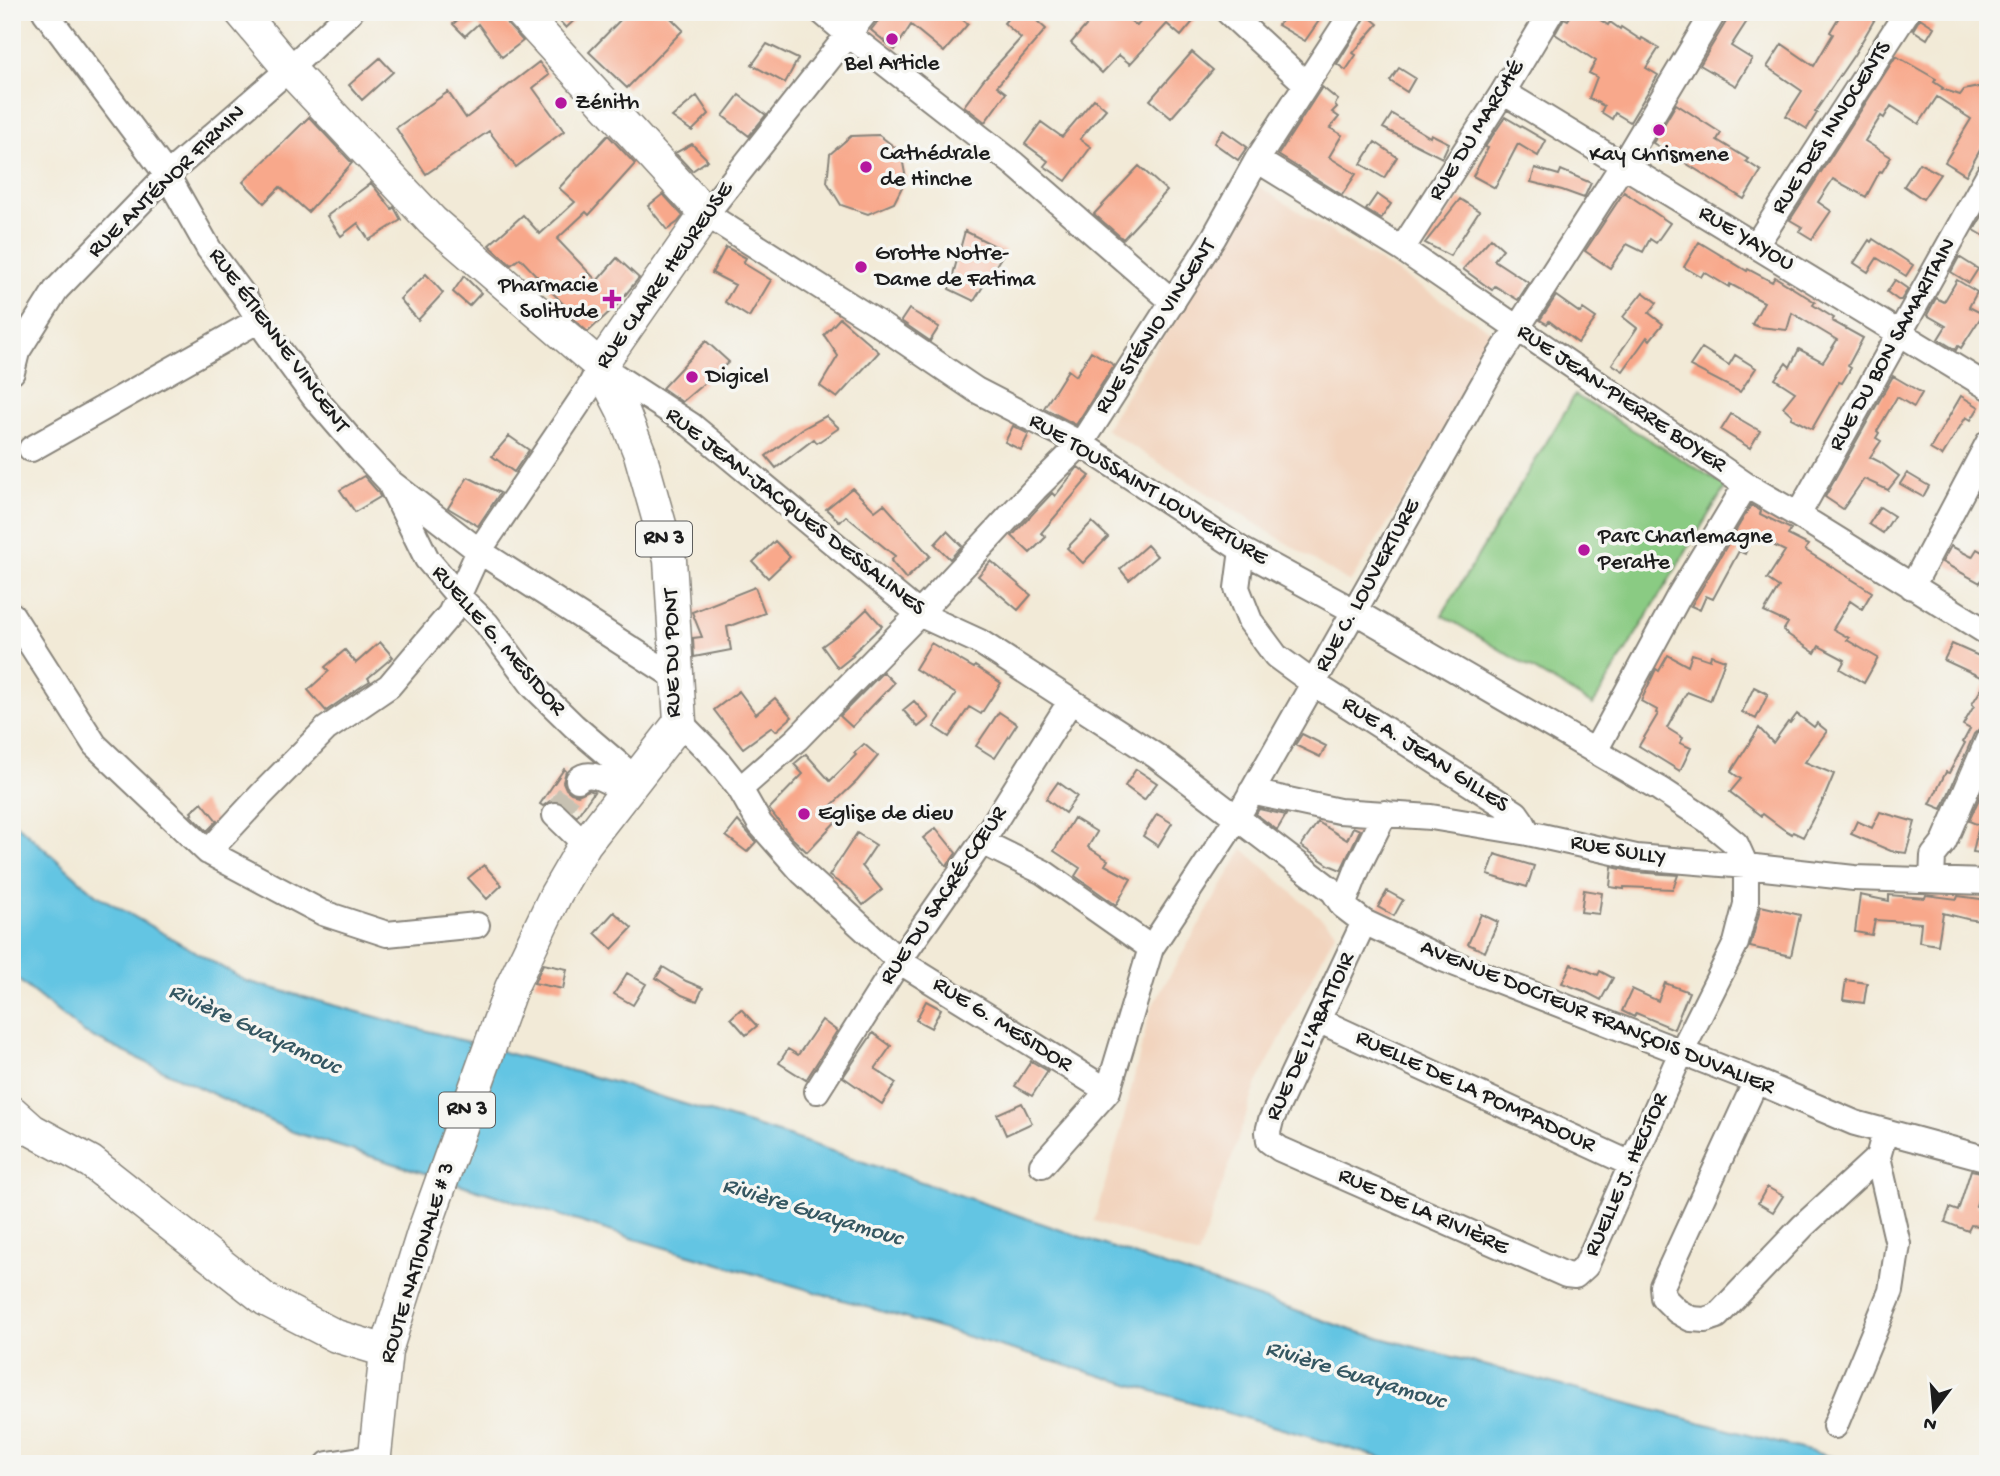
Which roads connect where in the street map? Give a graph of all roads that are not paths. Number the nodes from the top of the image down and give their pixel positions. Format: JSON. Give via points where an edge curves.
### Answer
{"nodes":[{"id":1,"x":45,"y":12,"type":"edge"},
{"id":2,"x":241,"y":12,"type":"edge"},
{"id":3,"x":350,"y":12,"type":"edge"},
{"id":4,"x":521,"y":12,"type":"edge"},
{"id":5,"x":822,"y":12,"type":"edge"},
{"id":6,"x":866,"y":12,"type":"edge"},
{"id":7,"x":1228,"y":12,"type":"edge"},
{"id":8,"x":1353,"y":12,"type":"edge"},
{"id":9,"x":1551,"y":12,"type":"edge"},
{"id":10,"x":1714,"y":12,"type":"edge"},
{"id":11,"x":1907,"y":12,"type":"edge"},
{"id":12,"x":849,"y":35,"type":"junction"},
{"id":13,"x":289,"y":69,"type":"junction"},
{"id":14,"x":1306,"y":84,"type":"junction"},
{"id":15,"x":1503,"y":92,"type":"junction"},
{"id":16,"x":1257,"y":160,"type":"junction"},
{"id":17,"x":1622,"y":166,"type":"junction"},
{"id":18,"x":167,"y":175,"type":"junction"},
{"id":19,"x":1988,"y":176,"type":"edge"},
{"id":20,"x":706,"y":214,"type":"junction"},
{"id":21,"x":1756,"y":245,"type":"junction"},
{"id":22,"x":1402,"y":248,"type":"junction"},
{"id":23,"x":1173,"y":303,"type":"junction"},
{"id":24,"x":259,"y":320,"type":"junction"},
{"id":25,"x":1516,"y":328,"type":"junction"},
{"id":26,"x":1901,"y":333,"type":"junction"},
{"id":27,"x":600,"y":366,"type":"junction"},
{"id":28,"x":12,"y":372,"type":"edge"},
{"id":29,"x":1988,"y":387,"type":"edge"},
{"id":30,"x":1988,"y":443,"type":"edge"},
{"id":31,"x":1081,"y":444,"type":"junction"},
{"id":32,"x":32,"y":449,"type":"dead end"},
{"id":33,"x":389,"y":481,"type":"junction"},
{"id":34,"x":1746,"y":485,"type":"junction"},
{"id":35,"x":1798,"y":515,"type":"junction"},
{"id":36,"x":1242,"y":550,"type":"junction"},
{"id":37,"x":479,"y":551,"type":"junction"},
{"id":38,"x":1912,"y":587,"type":"junction"},
{"id":39,"x":459,"y":597,"type":"junction"},
{"id":40,"x":1354,"y":611,"type":"junction"},
{"id":41,"x":919,"y":614,"type":"junction"},
{"id":42,"x":12,"y":615,"type":"edge"},
{"id":43,"x":1988,"y":633,"type":"edge"},
{"id":44,"x":678,"y":679,"type":"junction"},
{"id":45,"x":1313,"y":684,"type":"junction"},
{"id":46,"x":1070,"y":702,"type":"junction"},
{"id":47,"x":680,"y":722,"type":"junction"},
{"id":48,"x":1988,"y":740,"type":"edge"},
{"id":49,"x":1595,"y":751,"type":"junction"},
{"id":50,"x":578,"y":780,"type":"dead end"},
{"id":51,"x":631,"y":785,"type":"junction"},
{"id":52,"x":740,"y":789,"type":"junction"},
{"id":53,"x":1251,"y":792,"type":"junction"},
{"id":54,"x":1385,"y":813,"type":"junction"},
{"id":55,"x":555,"y":815,"type":"dead end"},
{"id":56,"x":1237,"y":818,"type":"junction"},
{"id":57,"x":1528,"y":833,"type":"junction"},
{"id":58,"x":982,"y":842,"type":"junction"},
{"id":59,"x":585,"y":844,"type":"junction"},
{"id":60,"x":208,"y":852,"type":"junction"},
{"id":61,"x":1746,"y":866,"type":"junction"},
{"id":62,"x":1932,"y":880,"type":"junction"},
{"id":63,"x":1988,"y":882,"type":"edge"},
{"id":64,"x":1343,"y":906,"type":"junction"},
{"id":65,"x":1364,"y":922,"type":"junction"},
{"id":66,"x":477,"y":925,"type":"dead end"},
{"id":67,"x":1151,"y":948,"type":"junction"},
{"id":68,"x":899,"y":961,"type":"junction"},
{"id":69,"x":511,"y":988,"type":"joint"},
{"id":70,"x":1318,"y":1020,"type":"junction"},
{"id":71,"x":1681,"y":1053,"type":"junction"},
{"id":72,"x":1756,"y":1081,"type":"junction"},
{"id":73,"x":817,"y":1091,"type":"dead end"},
{"id":74,"x":1108,"y":1091,"type":"junction"},
{"id":75,"x":12,"y":1112,"type":"edge"},
{"id":76,"x":1885,"y":1132,"type":"junction"},
{"id":77,"x":1280,"y":1149,"type":"joint"},
{"id":78,"x":1878,"y":1157,"type":"junction"},
{"id":79,"x":1988,"y":1159,"type":"edge"},
{"id":80,"x":1631,"y":1164,"type":"junction"},
{"id":81,"x":1042,"y":1165,"type":"dead end"},
{"id":82,"x":1566,"y":1275,"type":"joint"},
{"id":83,"x":386,"y":1351,"type":"junction"},
{"id":84,"x":1835,"y":1426,"type":"dead end"},
{"id":85,"x":374,"y":1461,"type":"edge"},
{"id":86,"x":328,"y":1464,"type":"edge"}],
"edges":[{"from":1,"to":18,"type":"street","name":"RUE ÉTIENNE VINCENT"},
{"from":2,"to":13,"type":"main road","name":"RUE JEAN-JACQUES DESSALINES"},
{"from":3,"to":13,"type":"street","name":"RUE ANTÉNOR FIRMIN"},
{"from":4,"to":20,"type":"main road","name":"RUE TOUSSAINT LOUVERTURE"},
{"from":5,"to":12,"type":"street"},
{"from":6,"to":12,"type":"street","name":"RUE CLAIRE HEUREUSE"},
{"from":7,"to":14,"type":"street"},
{"from":8,"to":14,"type":"street","name":"RUE STÉNIO VINCENT"},
{"from":9,"to":15,"type":"street","name":"RUE DU MARCHÉ"},
{"from":10,"to":17,"type":"street","name":"RUE C. LOUVERTURE"},
{"from":11,"to":21,"type":"street","name":"RUE DES INNOCENTS"},
{"from":12,"to":20,"type":"street","name":"RUE CLAIRE HEUREUSE"},
{"from":12,"to":23,"type":"street","via":[[1014,164]]},
{"from":13,"to":18,"type":"street","name":"RUE ANTÉNOR FIRMIN"},
{"from":13,"to":27,"type":"main road","name":"RUE JEAN-JACQUES DESSALINES","via":[[432,221]]},
{"from":14,"to":16,"type":"street","name":"RUE STÉNIO VINCENT"},
{"from":15,"to":17,"type":"street","name":"RUE YAYOU"},
{"from":15,"to":22,"type":"street","name":"RUE DU MARCHÉ"},
{"from":16,"to":22,"type":"street","name":"RUE JEAN-PIERRE BOYER"},
{"from":16,"to":23,"type":"street","name":"RUE STÉNIO VINCENT"},
{"from":17,"to":21,"type":"street","name":"RUE YAYOU"},
{"from":17,"to":25,"type":"street","name":"RUE C. LOUVERTURE"},
{"from":18,"to":24,"type":"street","name":"RUE ÉTIENNE VINCENT","via":[[209,249]]},
{"from":18,"to":28,"type":"street","name":"RUE ANTÉNOR FIRMIN","via":[[56,290],[17,352]]},
{"from":19,"to":26,"type":"street","name":"RUE DU BON SAMARITAIN"},
{"from":20,"to":27,"type":"main road","name":"RUE CLAIRE HEUREUSE"},
{"from":20,"to":31,"type":"street","name":"RUE TOUSSAINT LOUVERTURE","via":[[976,390]]},
{"from":21,"to":26,"type":"street","name":"RUE YAYOU"},
{"from":22,"to":25,"type":"street","name":"RUE JEAN-PIERRE BOYER"},
{"from":23,"to":31,"type":"street","name":"RUE STÉNIO VINCENT"},
{"from":24,"to":32,"type":"street"},
{"from":24,"to":33,"type":"street","name":"RUE ÉTIENNE VINCENT","via":[[314,397]]},
{"from":25,"to":34,"type":"street","name":"RUE JEAN-PIERRE BOYER"},
{"from":25,"to":40,"type":"street","name":"RUE C. LOUVERTURE"},
{"from":26,"to":29,"type":"street","name":"RUE YAYOU"},
{"from":26,"to":35,"type":"street","name":"RUE DU BON SAMARITAIN"},
{"from":27,"to":37,"type":"street","name":"RUE CLAIRE HEUREUSE"},
{"from":27,"to":41,"type":"street","name":"RUE JEAN-JACQUES DESSALINES","via":[[691,425]]},
{"from":27,"to":44,"type":"main road","name":"RUE DU PONT","number":"RN 3","via":[[640,454],[670,560]]},
{"from":30,"to":38,"type":"street"},
{"from":31,"to":36,"type":"street","name":"RUE TOUSSAINT LOUVERTURE"},
{"from":31,"to":41,"type":"street","name":"RUE STÉNIO VINCENT"},
{"from":33,"to":37,"type":"street","name":"RUE ÉTIENNE VINCENT"},
{"from":33,"to":39,"type":"street","name":"RUELLE G. MESIDOR","via":[[427,559]]},
{"from":34,"to":35,"type":"street","name":"RUE JEAN-PIERRE BOYER"},
{"from":34,"to":49,"type":"street"},
{"from":35,"to":38,"type":"street","name":"RUE JEAN-PIERRE BOYER"},
{"from":36,"to":40,"type":"street","name":"RUE TOUSSAINT LOUVERTURE"},
{"from":36,"to":45,"type":"street","name":"RUE A. JEAN GILLES","via":[[1237,588],[1251,621],[1276,656]]},
{"from":37,"to":39,"type":"street","name":"RUE CLAIRE HEUREUSE"},
{"from":37,"to":44,"type":"street","name":"RUE ÉTIENNE VINCENT"},
{"from":38,"to":43,"type":"street","name":"RUE JEAN-PIERRE BOYER"},
{"from":39,"to":51,"type":"street","name":"RUELLE G. MESIDOR","via":[[487,624],[534,687]]},
{"from":39,"to":60,"type":"street","name":"RUE CLAIRE HEUREUSE","via":[[389,686],[326,729]]},
{"from":40,"to":45,"type":"street","name":"RUE C. LOUVERTURE"},
{"from":40,"to":49,"type":"street","name":"RUE TOUSSAINT LOUVERTURE"},
{"from":41,"to":46,"type":"street","name":"RUE JEAN-JACQUES DESSALINES","via":[[980,642]]},
{"from":41,"to":52,"type":"street","name":"RUE STÉNIO VINCENT"},
{"from":42,"to":60,"type":"street","via":[[95,745]]},
{"from":44,"to":47,"type":"main road","name":"RUE DU PONT","number":"RN 3"},
{"from":45,"to":53,"type":"street","name":"RUE C. LOUVERTURE"},
{"from":45,"to":57,"type":"street","name":"RUE A. JEAN GILLES","via":[[1516,813]]},
{"from":46,"to":56,"type":"street","name":"RUE JEAN-JACQUES DESSALINES","via":[[1156,756]]},
{"from":46,"to":58,"type":"street","name":"RUE DU SACRÉ-CŒUR"},
{"from":47,"to":51,"type":"main road","name":"RUE DU PONT","number":"RN 3"},
{"from":47,"to":52,"type":"street","name":"RUE G. MESIDOR"},
{"from":48,"to":62,"type":"street","via":[[1944,842],[1933,856]]},
{"from":49,"to":61,"type":"street","name":"RUE TOUSSAINT LOUVERTURE","via":[[1707,820],[1736,845]]},
{"from":50,"to":51,"type":"street","via":[[591,774]]},
{"from":51,"to":59,"type":"main road","name":"RUE DU PONT","number":"RN 3"},
{"from":52,"to":68,"type":"street","name":"RUE G. MESIDOR","via":[[760,824],[803,873]]},
{"from":53,"to":54,"type":"street","name":"RUE SULLY","via":[[1339,811]]},
{"from":53,"to":56,"type":"street","name":"RUE C. LOUVERTURE"},
{"from":54,"to":57,"type":"street","name":"RUE SULLY"},
{"from":54,"to":64,"type":"street"},
{"from":55,"to":59,"type":"street"},
{"from":56,"to":64,"type":"street","name":"AVENUE DOCTEUR FRANÇOIS DUVALIER","via":[[1333,891]]},
{"from":56,"to":67,"type":"street","name":"RUE C. LOUVERTURE"},
{"from":57,"to":61,"type":"street","name":"RUE SULLY","via":[[1636,858]]},
{"from":58,"to":67,"type":"street","via":[[1043,872]]},
{"from":58,"to":68,"type":"street","name":"RUE DU SACRÉ-CŒUR"},
{"from":59,"to":69,"type":"main road","name":"RUE DU PONT","number":"RN 3"},
{"from":60,"to":66,"type":"street","via":[[323,913],[387,934]]},
{"from":61,"to":62,"type":"street","name":"RUE SULLY","via":[[1854,878]]},
{"from":61,"to":71,"type":"street","name":"RUELLE J. HECTOR","via":[[1746,904],[1736,943]]},
{"from":62,"to":63,"type":"street","name":"RUE SULLY"},
{"from":64,"to":65,"type":"street","name":"AVENUE DOCTEUR FRANÇOIS DUVALIER"},
{"from":65,"to":70,"type":"street","name":"RUE DE L'ABATTOIR"},
{"from":65,"to":71,"type":"street","name":"AVENUE DOCTEUR FRANÇOIS DUVALIER","via":[[1443,959]]},
{"from":67,"to":74,"type":"street","name":"RUE C. LOUVERTURE"},
{"from":68,"to":73,"type":"street","name":"RUE DU SACRÉ-CŒUR"},
{"from":68,"to":74,"type":"street","name":"RUE G. MESIDOR"},
{"from":69,"to":83,"type":"main road","name":"ROUTE NATIONALE # 3","number":"RN 3"},
{"from":70,"to":77,"type":"street","name":"RUE DE L'ABATTOIR","via":[[1271,1119],[1269,1141]]},
{"from":70,"to":80,"type":"street","name":"RUELLE DE LA POMPADOUR"},
{"from":71,"to":72,"type":"street","name":"AVENUE DOCTEUR FRANÇOIS DUVALIER"},
{"from":71,"to":80,"type":"street","name":"RUELLE J. HECTOR"},
{"from":72,"to":76,"type":"street","name":"AVENUE DOCTEUR FRANÇOIS DUVALIER","via":[[1855,1124]]},
{"from":72,"to":78,"type":"street","via":[[1662,1286],[1663,1297],[1677,1311],[1691,1319],[1717,1316],[1803,1226]]},
{"from":74,"to":81,"type":"street","name":"RUE C. LOUVERTURE"},
{"from":75,"to":83,"type":"main road","via":[[32,1130],[91,1162],[266,1300],[336,1336]]},
{"from":76,"to":78,"type":"street"},
{"from":76,"to":79,"type":"street","name":"AVENUE DOCTEUR FRANÇOIS DUVALIER"},
{"from":77,"to":82,"type":"street","name":"RUE DE LA RIVIÈRE"},
{"from":78,"to":84,"type":"street","via":[[1899,1244],[1891,1291]]},
{"from":80,"to":82,"type":"street","name":"RUELLE J. HECTOR","via":[[1586,1266],[1575,1276]]},
{"from":83,"to":85,"type":"main road","name":"ROUTE NATIONALE # 3","number":"RN 3"},
{"from":85,"to":86,"type":"street"}]}
